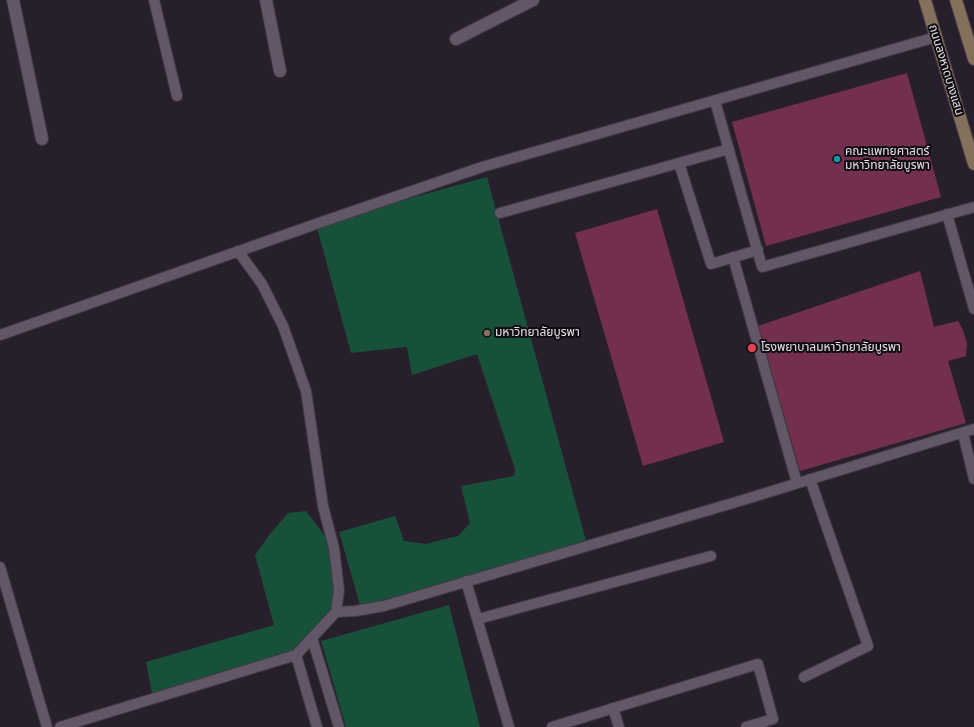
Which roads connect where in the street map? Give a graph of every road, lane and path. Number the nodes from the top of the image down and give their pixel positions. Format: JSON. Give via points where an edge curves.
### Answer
{"nodes":[{"id":1,"x":13,"y":0,"type":"edge"},
{"id":2,"x":154,"y":0,"type":"edge"},
{"id":3,"x":266,"y":0,"type":"edge"},
{"id":4,"x":533,"y":0,"type":"edge"},
{"id":5,"x":925,"y":0,"type":"edge"},
{"id":6,"x":956,"y":0,"type":"edge"},
{"id":7,"x":936,"y":37,"type":"junction"},
{"id":8,"x":456,"y":39,"type":"dead end"},
{"id":9,"x":974,"y":59,"type":"edge"},
{"id":10,"x":280,"y":71,"type":"dead end"},
{"id":11,"x":177,"y":96,"type":"dead end"},
{"id":12,"x":715,"y":101,"type":"junction"},
{"id":13,"x":42,"y":139,"type":"dead end"},
{"id":14,"x":729,"y":150,"type":"junction"},
{"id":15,"x":679,"y":163,"type":"junction"},
{"id":16,"x":974,"y":164,"type":"edge"},
{"id":17,"x":974,"y":207,"type":"edge"},
{"id":18,"x":500,"y":213,"type":"dead end"},
{"id":19,"x":947,"y":214,"type":"junction"},
{"id":20,"x":758,"y":250,"type":"junction"},
{"id":21,"x":238,"y":251,"type":"junction"},
{"id":22,"x":733,"y":257,"type":"junction"},
{"id":23,"x":974,"y":308,"type":"edge"},
{"id":24,"x":0,"y":335,"type":"edge"},
{"id":25,"x":974,"y":430,"type":"edge"},
{"id":26,"x":963,"y":432,"type":"junction"},
{"id":27,"x":810,"y":479,"type":"junction"},
{"id":28,"x":974,"y":479,"type":"edge"},
{"id":29,"x":796,"y":484,"type":"junction"},
{"id":30,"x":711,"y":556,"type":"dead end"},
{"id":31,"x":0,"y":567,"type":"edge"},
{"id":32,"x":466,"y":581,"type":"junction"},
{"id":33,"x":336,"y":612,"type":"junction"},
{"id":34,"x":478,"y":619,"type":"junction"},
{"id":35,"x":312,"y":638,"type":"junction"},
{"id":36,"x":296,"y":655,"type":"junction"},
{"id":37,"x":804,"y":677,"type":"dead end"},
{"id":38,"x":613,"y":708,"type":"junction"},
{"id":39,"x":47,"y":727,"type":"edge"},
{"id":40,"x":60,"y":727,"type":"edge"},
{"id":41,"x":317,"y":727,"type":"edge"},
{"id":42,"x":339,"y":727,"type":"edge"},
{"id":43,"x":509,"y":727,"type":"edge"},
{"id":44,"x":552,"y":727,"type":"edge"},
{"id":45,"x":619,"y":727,"type":"edge"},
{"id":46,"x":746,"y":727,"type":"edge"}],
"edges":[{"from":1,"to":13,"type":"street"},
{"from":2,"to":11,"type":"lane"},
{"from":3,"to":10,"type":"street"},
{"from":4,"to":8,"type":"street"},
{"from":5,"to":7,"type":"main road","name":"ถนนลงหาดบางแสน"},
{"from":6,"to":9,"type":"main road"},
{"from":7,"to":12,"type":"lane"},
{"from":7,"to":16,"type":"main road","name":"ถนนลงหาดบางแสน"},
{"from":12,"to":14,"type":"lane"},
{"from":12,"to":21,"type":"lane","via":[[482,167]]},
{"from":14,"to":15,"type":"lane"},
{"from":14,"to":20,"type":"lane"},
{"from":15,"to":18,"type":"lane"},
{"from":15,"to":22,"type":"lane","via":[[711,264]]},
{"from":17,"to":19,"type":"lane"},
{"from":19,"to":20,"type":"lane","via":[[762,267]]},
{"from":19,"to":23,"type":"lane"},
{"from":20,"to":22,"type":"lane"},
{"from":21,"to":24,"type":"lane"},
{"from":21,"to":33,"type":"lane","via":[[262,284],[283,326],[306,390],[323,506],[334,548],[339,590]]},
{"from":22,"to":29,"type":"lane"},
{"from":25,"to":26,"type":"lane"},
{"from":26,"to":27,"type":"lane"},
{"from":26,"to":28,"type":"lane"},
{"from":27,"to":29,"type":"lane"},
{"from":27,"to":37,"type":"lane","via":[[868,646]]},
{"from":29,"to":32,"type":"lane"},
{"from":30,"to":34,"type":"lane"},
{"from":31,"to":39,"type":"lane"},
{"from":32,"to":33,"type":"lane","via":[[384,606]]},
{"from":32,"to":34,"type":"lane"},
{"from":33,"to":35,"type":"lane"},
{"from":34,"to":43,"type":"lane"},
{"from":35,"to":36,"type":"lane"},
{"from":35,"to":42,"type":"lane"},
{"from":36,"to":40,"type":"lane"},
{"from":36,"to":41,"type":"lane"},
{"from":38,"to":44,"type":"lane"},
{"from":38,"to":45,"type":"lane"},
{"from":38,"to":46,"type":"lane","via":[[758,664],[773,719]]}]}
